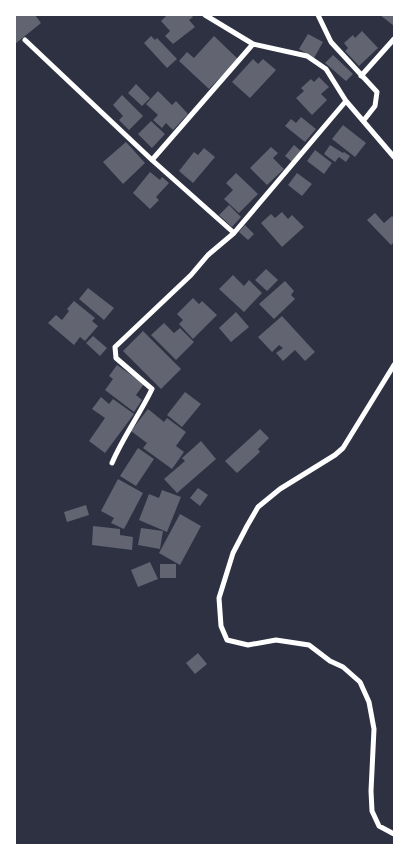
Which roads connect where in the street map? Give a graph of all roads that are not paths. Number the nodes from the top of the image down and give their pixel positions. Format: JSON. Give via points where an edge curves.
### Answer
{"nodes":[{"id":1,"x":205,"y":15,"type":"edge"},
{"id":2,"x":318,"y":15,"type":"edge"},
{"id":3,"x":394,"y":39,"type":"edge"},
{"id":4,"x":26,"y":40,"type":"dead end"},
{"id":5,"x":253,"y":44,"type":"junction"},
{"id":6,"x":360,"y":76,"type":"junction"},
{"id":7,"x":346,"y":101,"type":"junction"},
{"id":8,"x":364,"y":120,"type":"junction"},
{"id":9,"x":394,"y":157,"type":"edge"},
{"id":10,"x":152,"y":160,"type":"junction"},
{"id":11,"x":234,"y":233,"type":"junction"},
{"id":12,"x":394,"y":365,"type":"edge"},
{"id":13,"x":112,"y":463,"type":"dead end"},
{"id":14,"x":394,"y":834,"type":"edge"}],
"edges":[{"from":1,"to":5,"type":"street"},
{"from":2,"to":6,"type":"street","via":[[331,42]]},
{"from":3,"to":6,"type":"street"},
{"from":4,"to":10,"type":"street"},
{"from":5,"to":7,"type":"street","via":[[306,56],[326,69]]},
{"from":5,"to":10,"type":"street"},
{"from":6,"to":8,"type":"street","via":[[377,92],[375,106]]},
{"from":7,"to":8,"type":"street"},
{"from":7,"to":11,"type":"street"},
{"from":8,"to":9,"type":"street"},
{"from":10,"to":11,"type":"street"},
{"from":11,"to":13,"type":"street","via":[[115,347],[116,358],[152,389],[122,439]]},
{"from":12,"to":14,"type":"street","via":[[343,448],[258,507],[233,553],[219,598],[221,626],[227,640],[248,645],[276,640],[309,646],[344,667],[360,682],[369,702],[374,730],[372,811],[379,826]]}]}
